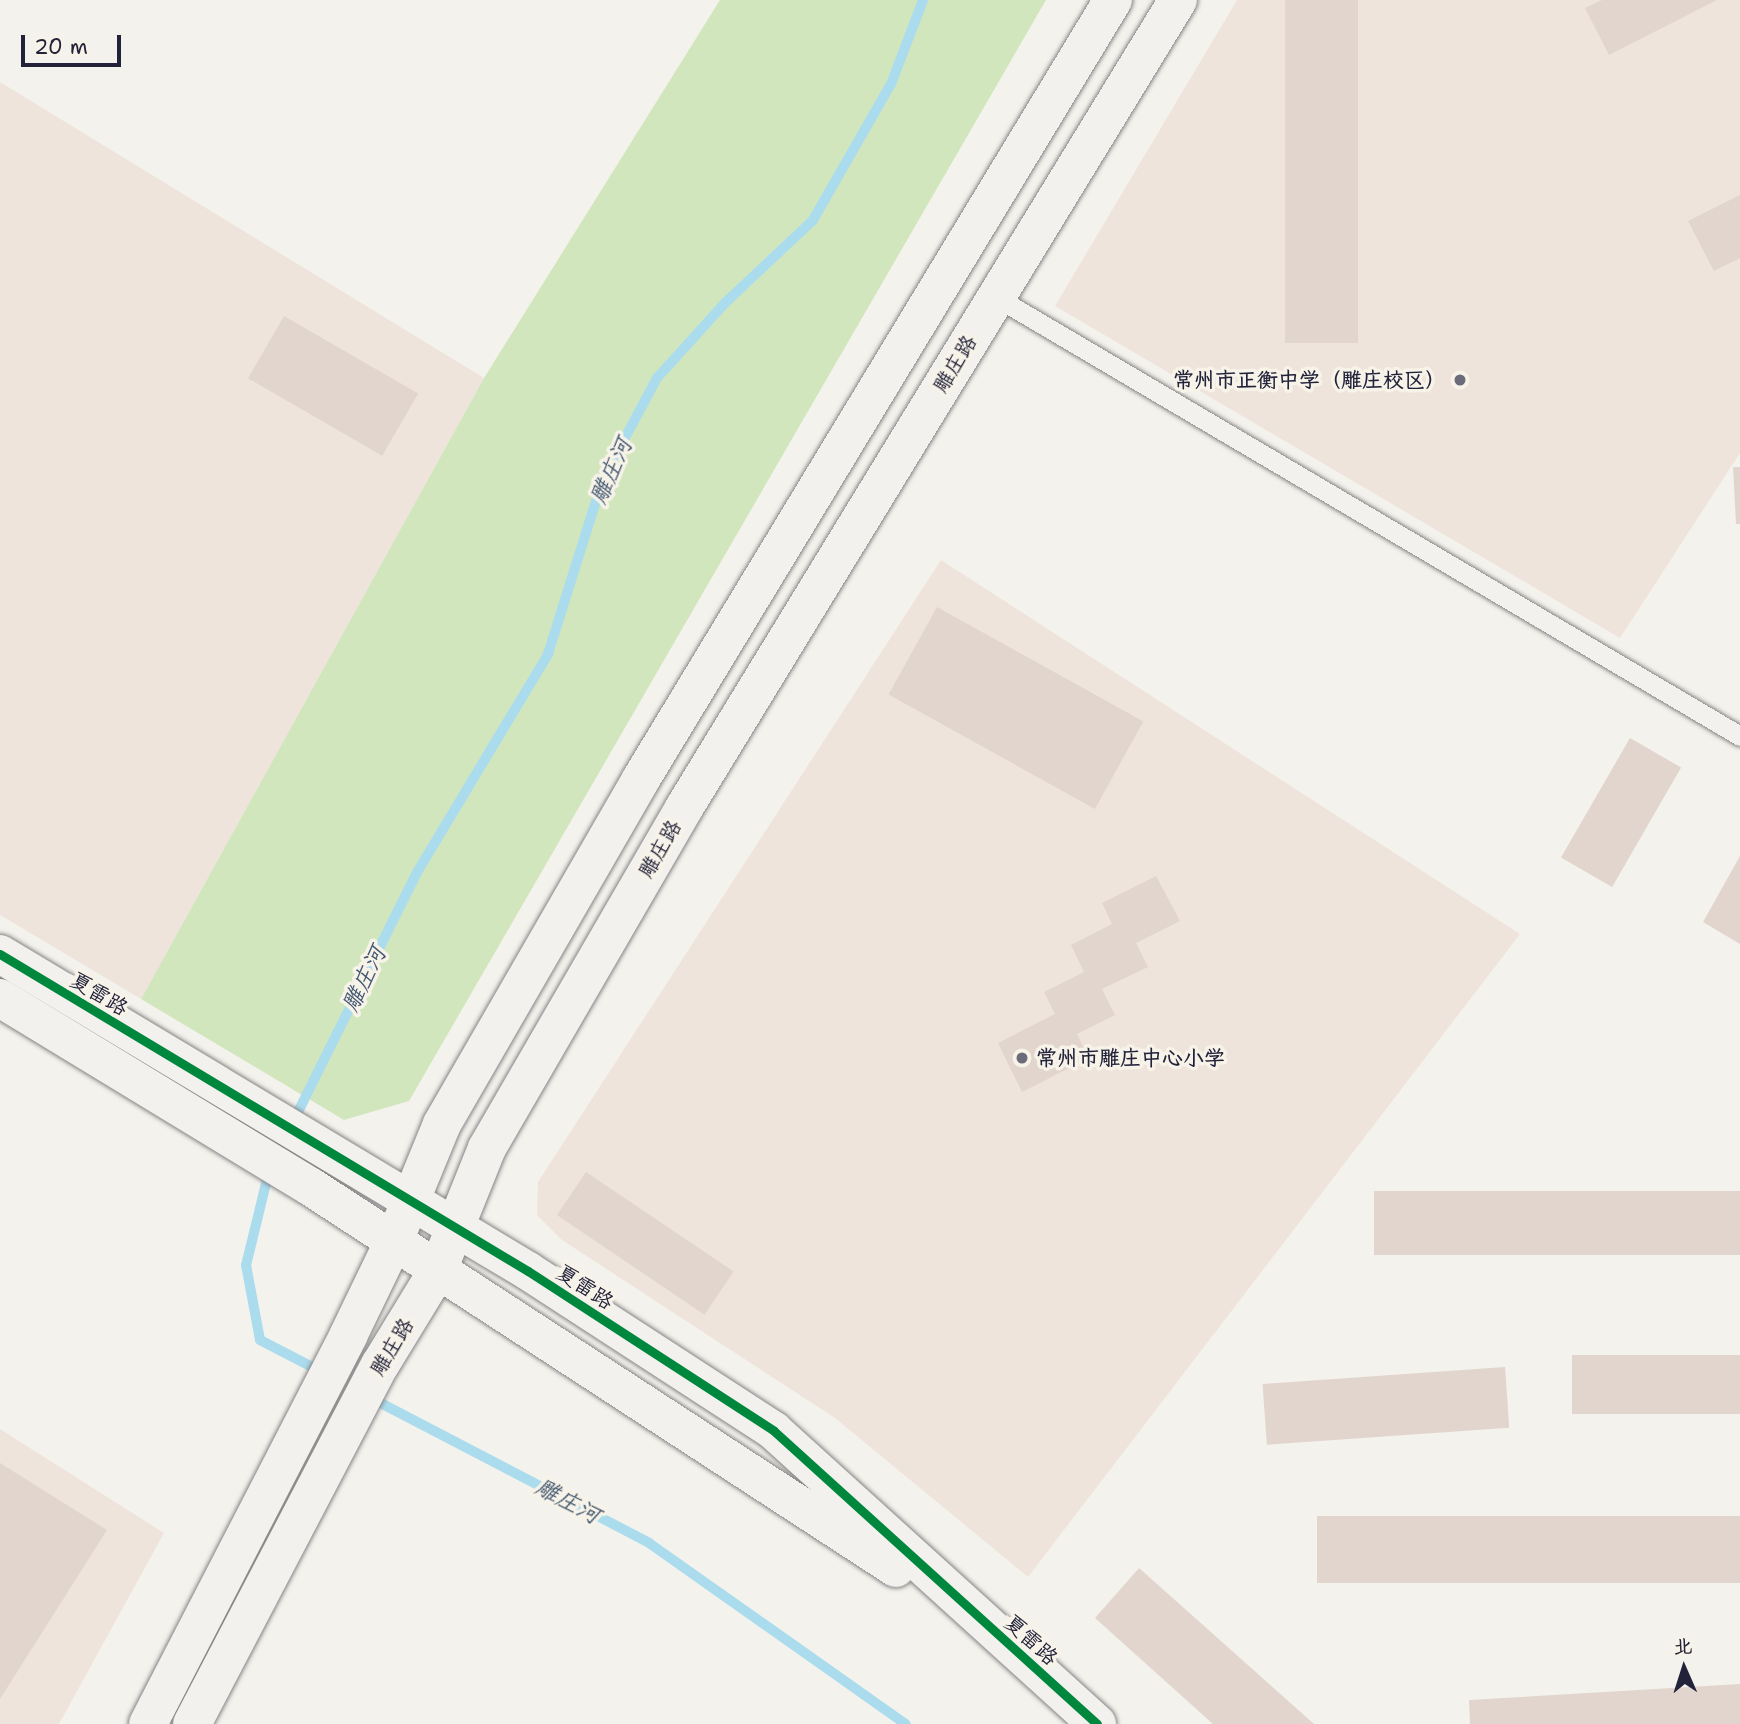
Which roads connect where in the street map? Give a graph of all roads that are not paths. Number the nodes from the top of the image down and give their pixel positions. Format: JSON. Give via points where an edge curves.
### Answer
{"nodes":[{"id":1,"x":1113,"y":0,"type":"edge"},
{"id":2,"x":1178,"y":0,"type":"edge"},
{"id":3,"x":996,"y":297,"type":"junction"},
{"id":4,"x":1740,"y":736,"type":"edge"},
{"id":5,"x":0,"y":954,"type":"edge"},
{"id":6,"x":0,"y":998,"type":"edge"},
{"id":7,"x":408,"y":1200,"type":"junction"},
{"id":8,"x":453,"y":1226,"type":"junction"},
{"id":9,"x":394,"y":1241,"type":"junction"},
{"id":10,"x":438,"y":1270,"type":"junction"},
{"id":11,"x":1058,"y":1688,"type":"junction"},
{"id":12,"x":148,"y":1724,"type":"edge"},
{"id":13,"x":192,"y":1724,"type":"edge"},
{"id":14,"x":1097,"y":1724,"type":"edge"}],
"edges":[{"from":1,"to":7,"type":"main road","name":"雕庄路","via":[[641,779],[442,1124]]},
{"from":2,"to":3,"type":"main road","name":"雕庄路"},
{"from":3,"to":4,"type":"lane"},
{"from":3,"to":8,"type":"main road","name":"雕庄路","via":[[684,808],[487,1148]]},
{"from":5,"to":7,"type":"main road","name":"夏雷路"},
{"from":6,"to":9,"type":"main road","name":"夏雷路"},
{"from":7,"to":8,"type":"main road","name":"夏雷路"},
{"from":7,"to":9,"type":"main road","name":"雕庄路"},
{"from":8,"to":10,"type":"main road","name":"雕庄路"},
{"from":8,"to":11,"type":"main road","name":"夏雷路","via":[[774,1431]]},
{"from":9,"to":10,"type":"main road","name":"夏雷路"},
{"from":9,"to":12,"type":"main road","name":"雕庄路"},
{"from":10,"to":11,"type":"main road","name":"夏雷路","via":[[874,1552]]},
{"from":10,"to":13,"type":"main road","name":"雕庄路","via":[[380,1365]]},
{"from":11,"to":14,"type":"main road","name":"夏雷路"}]}
